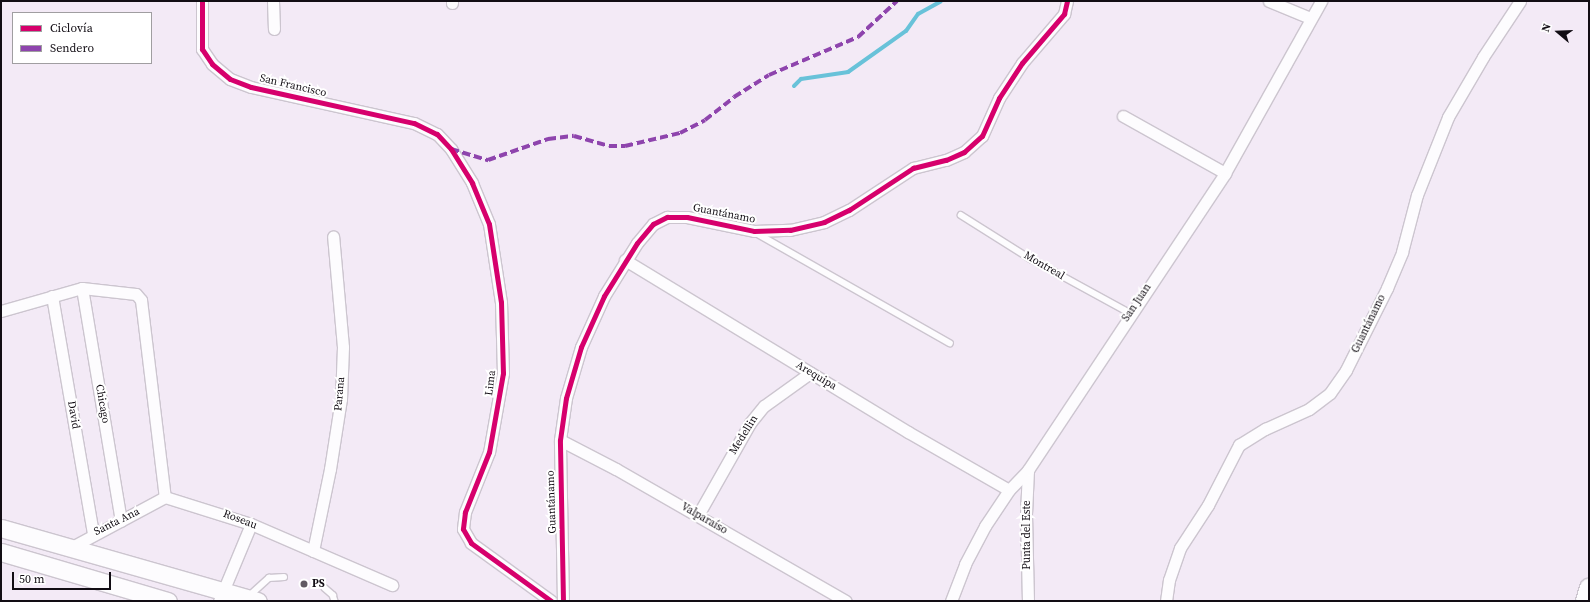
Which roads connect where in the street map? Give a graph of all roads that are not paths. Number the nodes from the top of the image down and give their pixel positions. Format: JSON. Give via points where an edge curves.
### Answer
{"nodes":[{"id":1,"x":202,"y":1,"type":"edge"},
{"id":2,"x":273,"y":1,"type":"edge"},
{"id":3,"x":1067,"y":1,"type":"edge"},
{"id":4,"x":1269,"y":1,"type":"edge"},
{"id":5,"x":1321,"y":1,"type":"edge"},
{"id":6,"x":1520,"y":1,"type":"edge"},
{"id":7,"x":1310,"y":18,"type":"junction"},
{"id":8,"x":274,"y":29,"type":"dead end"},
{"id":9,"x":1123,"y":116,"type":"dead end"},
{"id":10,"x":438,"y":134,"type":"joint"},
{"id":11,"x":1225,"y":173,"type":"junction"},
{"id":12,"x":961,"y":215,"type":"dead end"},
{"id":13,"x":754,"y":231,"type":"junction"},
{"id":14,"x":333,"y":236,"type":"dead end"},
{"id":15,"x":625,"y":260,"type":"junction"},
{"id":16,"x":82,"y":288,"type":"junction"},
{"id":17,"x":52,"y":296,"type":"junction"},
{"id":18,"x":1,"y":311,"type":"edge"},
{"id":19,"x":1130,"y":313,"type":"junction"},
{"id":20,"x":950,"y":343,"type":"dead end"},
{"id":21,"x":810,"y":373,"type":"junction"},
{"id":22,"x":560,"y":440,"type":"junction"},
{"id":23,"x":1028,"y":470,"type":"junction"},
{"id":24,"x":1009,"y":490,"type":"junction"},
{"id":25,"x":165,"y":497,"type":"junction"},
{"id":26,"x":698,"y":515,"type":"junction"},
{"id":27,"x":121,"y":521,"type":"junction"},
{"id":28,"x":251,"y":524,"type":"junction"},
{"id":29,"x":1,"y":528,"type":"edge"},
{"id":30,"x":93,"y":533,"type":"junction"},
{"id":31,"x":70,"y":548,"type":"junction"},
{"id":32,"x":313,"y":551,"type":"junction"},
{"id":33,"x":1,"y":552,"type":"edge"},
{"id":34,"x":284,"y":577,"type":"dead end"},
{"id":35,"x":392,"y":585,"type":"dead end"},
{"id":36,"x":325,"y":588,"type":"dead end"},
{"id":37,"x":1589,"y":588,"type":"edge"},
{"id":38,"x":221,"y":596,"type":"edge"},
{"id":39,"x":253,"y":599,"type":"edge"},
{"id":40,"x":168,"y":601,"type":"edge"},
{"id":41,"x":334,"y":601,"type":"edge"},
{"id":42,"x":551,"y":601,"type":"edge"},
{"id":43,"x":563,"y":601,"type":"edge"},
{"id":44,"x":846,"y":601,"type":"edge"},
{"id":45,"x":950,"y":601,"type":"edge"},
{"id":46,"x":1028,"y":601,"type":"edge"},
{"id":47,"x":1166,"y":601,"type":"edge"},
{"id":48,"x":1585,"y":601,"type":"edge"}],
"edges":[{"from":1,"to":10,"type":"street","name":"San Francisco","via":[[202,49],[212,64],[230,78],[251,87],[414,123]]},
{"from":2,"to":8,"type":"street"},
{"from":3,"to":13,"type":"street","name":"Guantánamo","via":[[1064,14],[1022,63],[1000,98],[982,136],[964,152],[946,160],[913,168],[849,210],[824,222],[790,230]]},
{"from":4,"to":7,"type":"street"},
{"from":5,"to":7,"type":"street","name":"San Juan"},
{"from":6,"to":47,"type":"street","name":"Guantánamo","via":[[1448,117],[1419,188],[1393,274],[1346,370],[1330,393],[1309,409],[1265,429],[1239,445],[1208,505],[1180,548]]},
{"from":7,"to":11,"type":"street","name":"San Juan"},
{"from":9,"to":11,"type":"street"},
{"from":10,"to":42,"type":"street","name":"Lima","via":[[472,183],[489,224],[501,302],[503,373],[497,413],[489,452],[465,512],[463,529],[471,543]]},
{"from":11,"to":19,"type":"street","name":"San Juan"},
{"from":12,"to":19,"type":"lane","name":"Montreal","via":[[1031,259]]},
{"from":13,"to":15,"type":"street","name":"Guantánamo","via":[[687,217],[667,217],[653,224]]},
{"from":13,"to":20,"type":"lane"},
{"from":14,"to":32,"type":"street","name":"Parana","via":[[343,347],[341,399]]},
{"from":15,"to":21,"type":"street","name":"Arequipa"},
{"from":15,"to":22,"type":"street","name":"Guantánamo","via":[[604,296],[581,347],[566,398]]},
{"from":16,"to":17,"type":"street"},
{"from":16,"to":25,"type":"street","via":[[136,294],[141,300]]},
{"from":16,"to":27,"type":"street","name":"Chicago"},
{"from":17,"to":18,"type":"street"},
{"from":17,"to":30,"type":"street","name":"David"},
{"from":19,"to":23,"type":"street","name":"San Juan"},
{"from":21,"to":24,"type":"street","name":"Arequipa"},
{"from":21,"to":26,"type":"street","name":"Medellin","via":[[764,406],[750,423]]},
{"from":22,"to":26,"type":"street","name":"Valparaíso"},
{"from":22,"to":43,"type":"street","name":"Guantánamo"},
{"from":23,"to":24,"type":"street","name":"San Juan"},
{"from":23,"to":46,"type":"street","name":"Punta del Este"},
{"from":24,"to":45,"type":"street","name":"San Juan","via":[[978,539]]},
{"from":25,"to":27,"type":"street","name":"Santa Ana"},
{"from":25,"to":28,"type":"street","name":"Roseau"},
{"from":26,"to":44,"type":"street","name":"Valparaíso"},
{"from":27,"to":30,"type":"street","name":"Santa Ana"},
{"from":28,"to":32,"type":"street","name":"Roseau"},
{"from":28,"to":38,"type":"street"},
{"from":29,"to":31,"type":"main road"},
{"from":30,"to":31,"type":"street","name":"Santa Ana"},
{"from":31,"to":38,"type":"main road"},
{"from":32,"to":35,"type":"street","name":"Roseau"},
{"from":33,"to":40,"type":"main road"},
{"from":34,"to":39,"type":"lane","via":[[268,578]]},
{"from":36,"to":41,"type":"lane","via":[[333,595]]},
{"from":37,"to":48,"type":"highway"},
{"from":38,"to":39,"type":"main road"}]}
